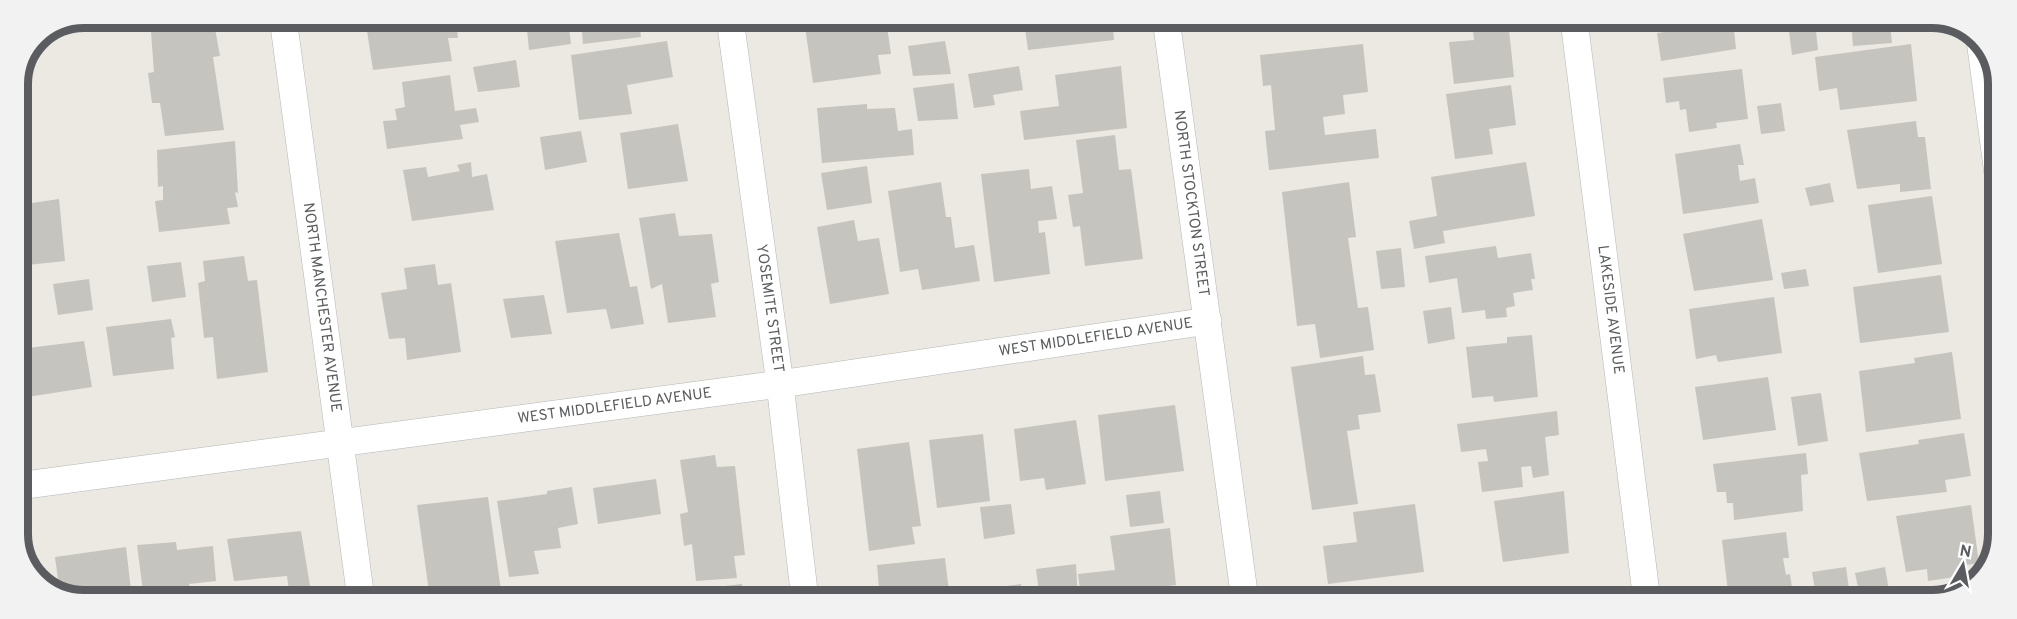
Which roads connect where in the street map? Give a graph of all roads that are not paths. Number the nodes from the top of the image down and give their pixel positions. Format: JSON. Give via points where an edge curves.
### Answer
{"nodes":[{"id":1,"x":284,"y":28,"type":"edge"},
{"id":2,"x":731,"y":28,"type":"edge"},
{"id":3,"x":1167,"y":28,"type":"edge"},
{"id":4,"x":1575,"y":28,"type":"edge"},
{"id":5,"x":1983,"y":61,"type":"edge"},
{"id":6,"x":1988,"y":99,"type":"edge"},
{"id":7,"x":1208,"y":321,"type":"junction"},
{"id":8,"x":780,"y":384,"type":"junction"},
{"id":9,"x":340,"y":442,"type":"junction"},
{"id":10,"x":29,"y":485,"type":"edge"},
{"id":11,"x":360,"y":591,"type":"edge"},
{"id":12,"x":804,"y":591,"type":"edge"},
{"id":13,"x":1244,"y":591,"type":"edge"},
{"id":14,"x":1646,"y":591,"type":"edge"}],
"edges":[{"from":1,"to":9,"type":"street","name":"NORTH MANCHESTER AVENUE"},
{"from":2,"to":8,"type":"street","name":"YOSEMITE STREET"},
{"from":3,"to":7,"type":"street","name":"NORTH STOCKTON STREET"},
{"from":4,"to":14,"type":"street","name":"LAKESIDE AVENUE"},
{"from":5,"to":6,"type":"street"},
{"from":7,"to":8,"type":"street","name":"WEST MIDDLEFIELD AVENUE"},
{"from":7,"to":13,"type":"street","name":"NORTH STOCKTON STREET"},
{"from":8,"to":9,"type":"street","name":"WEST MIDDLEFIELD AVENUE"},
{"from":8,"to":12,"type":"street","name":"YOSEMITE STREET"},
{"from":9,"to":10,"type":"street","name":"WEST MIDDLEFIELD AVENUE"},
{"from":9,"to":11,"type":"street","name":"NORTH MANCHESTER AVENUE"}]}
